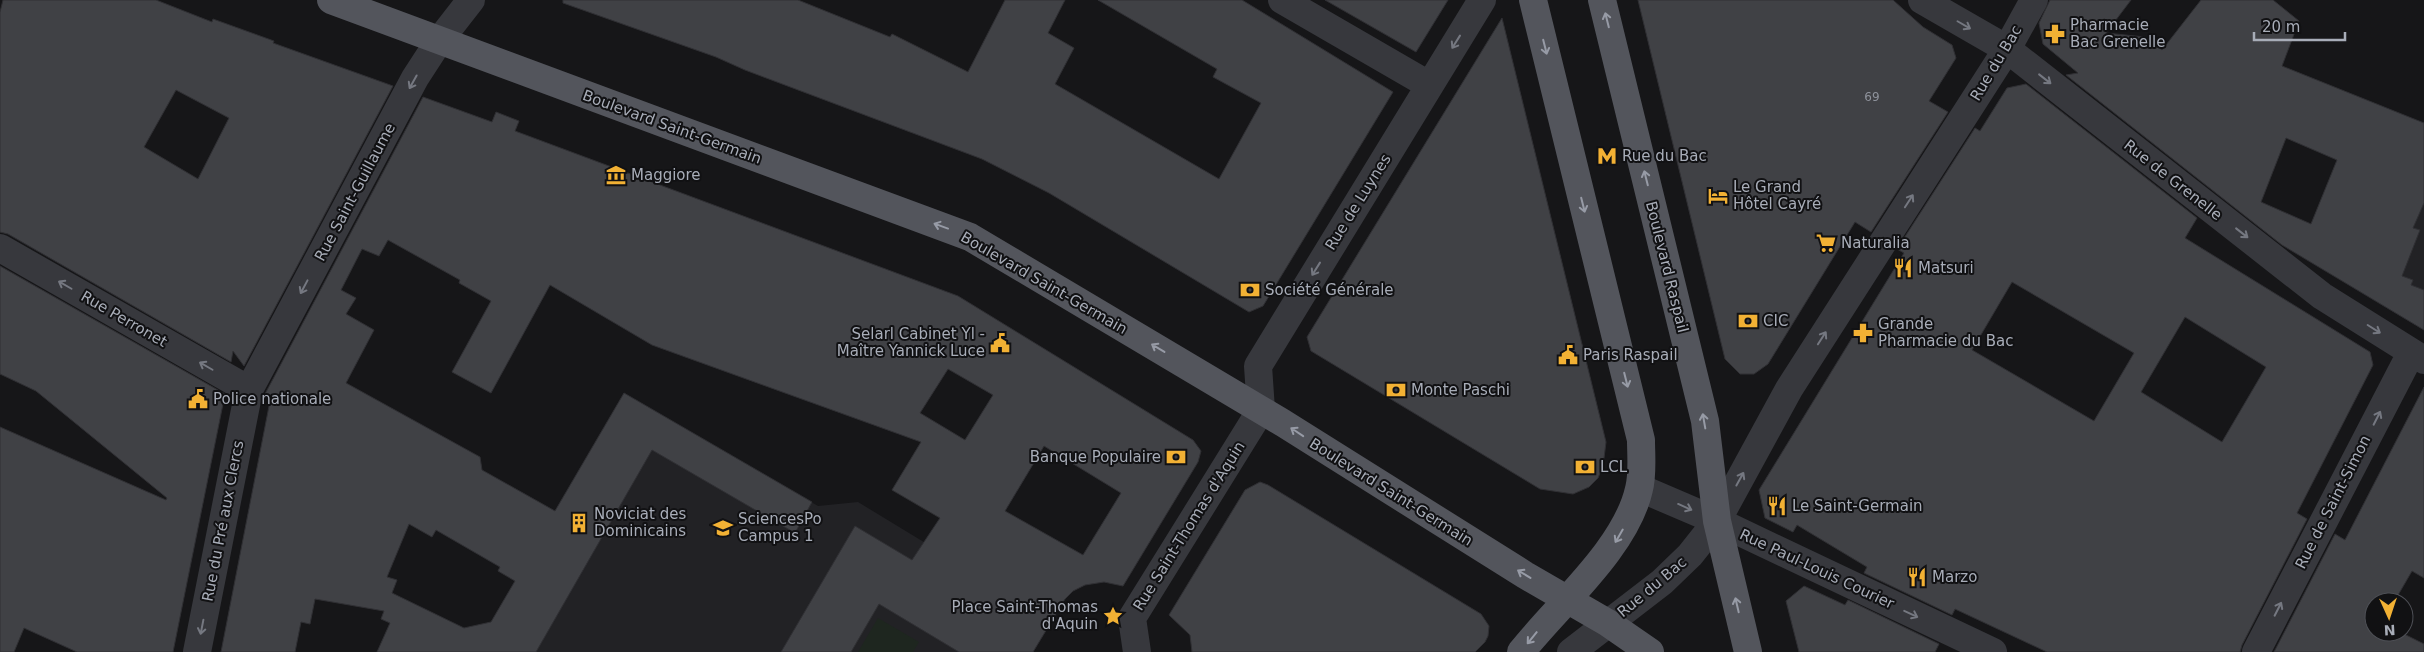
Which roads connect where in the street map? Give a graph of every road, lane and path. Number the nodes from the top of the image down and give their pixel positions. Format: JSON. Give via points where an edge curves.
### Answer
{"nodes":[{"id":1,"x":330,"y":0,"type":"edge"},
{"id":2,"x":471,"y":0,"type":"edge"},
{"id":3,"x":1282,"y":0,"type":"edge"},
{"id":4,"x":1482,"y":0,"type":"edge"},
{"id":5,"x":1533,"y":0,"type":"edge"},
{"id":6,"x":1602,"y":0,"type":"edge"},
{"id":7,"x":1922,"y":0,"type":"edge"},
{"id":8,"x":2034,"y":0,"type":"edge"},
{"id":9,"x":439,"y":41,"type":"junction"},
{"id":10,"x":2007,"y":49,"type":"junction"},
{"id":11,"x":1429,"y":85,"type":"junction"},
{"id":12,"x":0,"y":248,"type":"edge"},
{"id":13,"x":2418,"y":356,"type":"edge"},
{"id":14,"x":249,"y":390,"type":"junction"},
{"id":15,"x":1261,"y":410,"type":"junction"},
{"id":16,"x":1640,"y":488,"type":"junction"},
{"id":17,"x":1716,"y":521,"type":"junction"},
{"id":18,"x":1566,"y":599,"type":"junction"},
{"id":19,"x":1608,"y":623,"type":"junction"},
{"id":20,"x":1136,"y":649,"type":"edge"},
{"id":21,"x":197,"y":652,"type":"edge"},
{"id":22,"x":1520,"y":652,"type":"edge"},
{"id":23,"x":1571,"y":652,"type":"edge"},
{"id":24,"x":1650,"y":652,"type":"edge"},
{"id":25,"x":1748,"y":652,"type":"edge"},
{"id":26,"x":1993,"y":652,"type":"edge"},
{"id":27,"x":2256,"y":652,"type":"edge"}],
"edges":[{"from":1,"to":9,"type":"main road","name":"Boulevard Saint-Germain"},
{"from":2,"to":9,"type":"street","name":"Rue Saint-Guillaume"},
{"from":3,"to":11,"type":"street"},
{"from":4,"to":11,"type":"street","name":"Rue de Luynes","one_way":true},
{"from":5,"to":16,"type":"main road","one_way":true,"via":[[1641,440]]},
{"from":17,"to":6,"type":"main road","name":"Boulevard Raspail","one_way":true,"via":[[1705,421]]},
{"from":7,"to":10,"type":"street","name":"Rue de Grenelle","one_way":true},
{"from":8,"to":10,"type":"street","name":"Rue du Bac"},
{"from":9,"to":14,"type":"street","name":"Rue Saint-Guillaume","one_way":true,"via":[[415,78]]},
{"from":15,"to":9,"type":"main road","name":"Boulevard Saint-Germain","one_way":true,"via":[[970,237]]},
{"from":10,"to":13,"type":"street","name":"Rue de Grenelle","one_way":true,"via":[[2322,296]]},
{"from":17,"to":10,"type":"street","name":"Rue du Bac","one_way":true,"via":[[1789,390]]},
{"from":11,"to":15,"type":"street","name":"Rue de Luynes","one_way":true,"via":[[1258,366]]},
{"from":14,"to":12,"type":"street","name":"Rue Perronet","one_way":true},
{"from":27,"to":13,"type":"street","name":"Rue de Saint-Simon","one_way":true},
{"from":14,"to":21,"type":"street","name":"Rue du Pré aux Clercs","one_way":true},
{"from":18,"to":15,"type":"main road","name":"Boulevard Saint-Germain","one_way":true},
{"from":15,"to":20,"type":"street","name":"Rue Saint-Thomas d'Aquin","via":[[1132,618]]},
{"from":16,"to":17,"type":"street","name":"Rue Paul-Louis Courier","one_way":true},
{"from":16,"to":18,"type":"main road","one_way":true,"via":[[1632,513],[1616,542]]},
{"from":17,"to":19,"type":"street","name":"Rue du Bac","via":[[1690,555],[1662,582]]},
{"from":25,"to":17,"type":"main road","name":"Boulevard Raspail","one_way":true},
{"from":17,"to":26,"type":"street","name":"Rue Paul-Louis Courier","one_way":true},
{"from":18,"to":19,"type":"main road","name":"Boulevard Saint-Germain"},
{"from":18,"to":22,"type":"main road","one_way":true},
{"from":19,"to":23,"type":"street","name":"Rue du Bac"},
{"from":19,"to":24,"type":"main road","name":"Boulevard Saint-Germain"}]}
